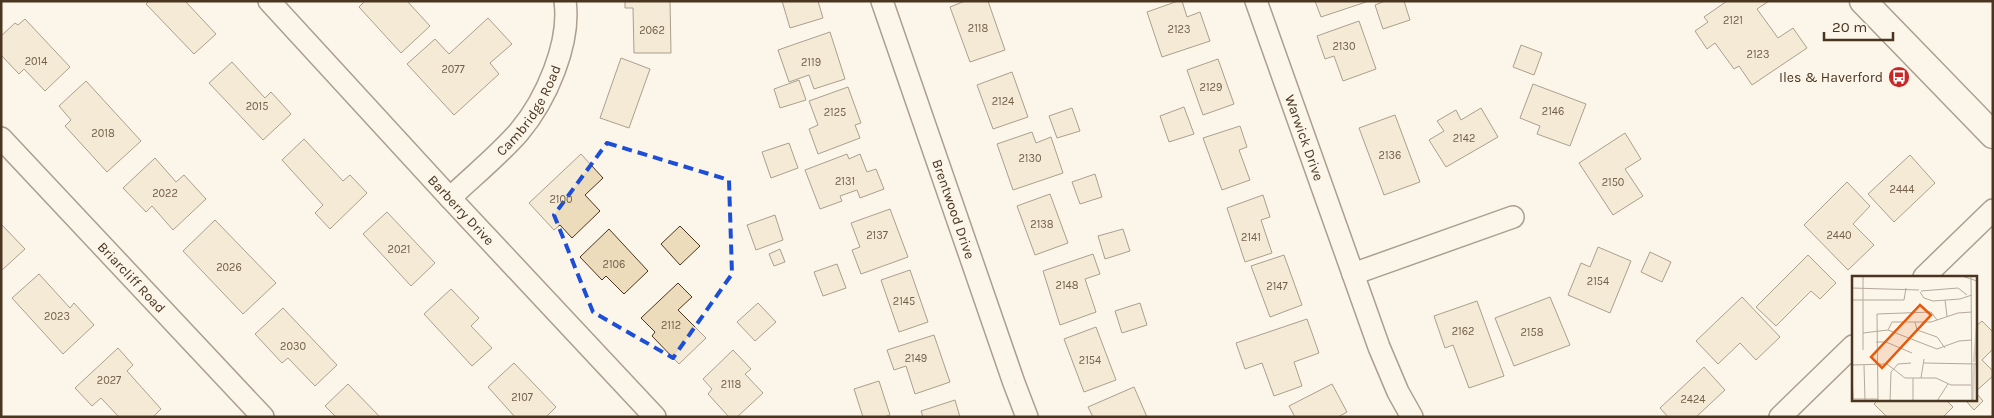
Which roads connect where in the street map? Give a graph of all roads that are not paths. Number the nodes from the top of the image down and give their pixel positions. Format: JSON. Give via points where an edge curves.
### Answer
{"nodes":[{"id":1,"x":269,"y":1,"type":"edge"},
{"id":2,"x":565,"y":1,"type":"edge"},
{"id":3,"x":882,"y":1,"type":"edge"},
{"id":4,"x":1256,"y":1,"type":"edge"},
{"id":5,"x":1863,"y":1,"type":"edge"},
{"id":6,"x":1993,"y":135,"type":"edge"},
{"id":7,"x":1,"y":138,"type":"edge"},
{"id":8,"x":450,"y":198,"type":"junction"},
{"id":9,"x":1993,"y":210,"type":"edge"},
{"id":10,"x":1513,"y":217,"type":"dead end"},
{"id":11,"x":1353,"y":274,"type":"junction"},
{"id":12,"x":1925,"y":276,"type":"edge"},
{"id":13,"x":1852,"y":347,"type":"edge"},
{"id":14,"x":262,"y":417,"type":"edge"},
{"id":15,"x":655,"y":417,"type":"edge"},
{"id":16,"x":1028,"y":417,"type":"edge"},
{"id":17,"x":1412,"y":417,"type":"edge"},
{"id":18,"x":1780,"y":417,"type":"edge"}],
"edges":[{"from":1,"to":8,"type":"street","name":"Barberry Drive"},
{"from":2,"to":8,"type":"street","name":"Cambridge Road","via":[[567,15],[559,54],[546,90],[519,131]]},
{"from":3,"to":16,"type":"street","name":"Brentwood Drive"},
{"from":4,"to":11,"type":"street","name":"Warwick Drive"},
{"from":5,"to":6,"type":"street"},
{"from":7,"to":14,"type":"street","name":"Briarcliff Road"},
{"from":8,"to":15,"type":"street","name":"Barberry Drive"},
{"from":9,"to":12,"type":"street"},
{"from":10,"to":11,"type":"street"},
{"from":11,"to":17,"type":"street","name":"Warwick Drive","via":[[1378,347]]},
{"from":13,"to":18,"type":"street"}]}
